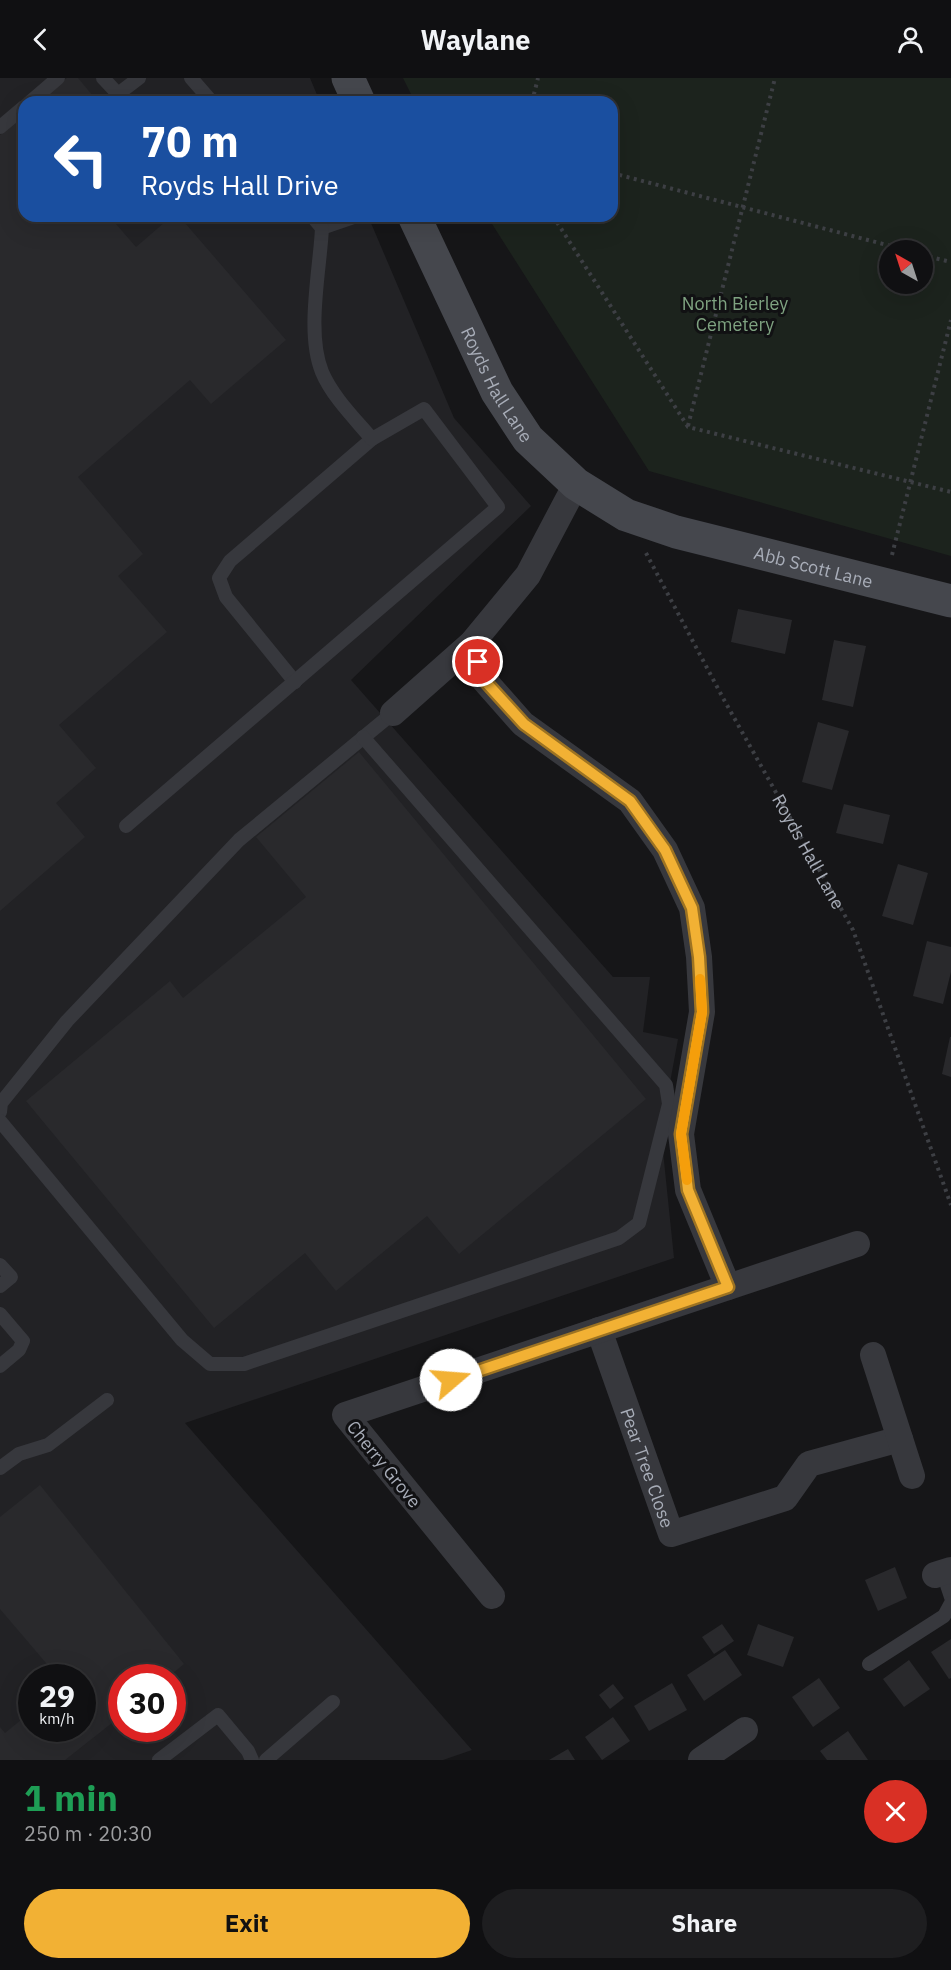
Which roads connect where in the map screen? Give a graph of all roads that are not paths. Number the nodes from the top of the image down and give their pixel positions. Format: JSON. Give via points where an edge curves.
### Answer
{"nodes":[{"id":1,"x":58,"y":78,"type":"edge"},
{"id":2,"x":103,"y":78,"type":"edge"},
{"id":3,"x":139,"y":78,"type":"edge"},
{"id":4,"x":191,"y":78,"type":"edge"},
{"id":5,"x":348,"y":78,"type":"edge"},
{"id":6,"x":37,"y":96,"type":"edge"},
{"id":7,"x":207,"y":96,"type":"edge"},
{"id":8,"x":357,"y":96,"type":"edge"},
{"id":9,"x":18,"y":112,"type":"edge"},
{"id":10,"x":0,"y":127,"type":"edge"},
{"id":11,"x":317,"y":222,"type":"edge"},
{"id":12,"x":340,"y":222,"type":"edge"},
{"id":13,"x":417,"y":222,"type":"edge"},
{"id":14,"x":322,"y":228,"type":"junction"},
{"id":15,"x":372,"y":439,"type":"junction"},
{"id":16,"x":576,"y":484,"type":"junction"},
{"id":17,"x":676,"y":532,"type":"joint"},
{"id":18,"x":951,"y":601,"type":"edge"},
{"id":19,"x":472,"y":643,"type":"junction"},
{"id":20,"x":295,"y":681,"type":"junction"},
{"id":21,"x":393,"y":713,"type":"joint"},
{"id":22,"x":363,"y":737,"type":"junction"},
{"id":23,"x":126,"y":826,"type":"dead end"},
{"id":24,"x":0,"y":1112,"type":"edge"},
{"id":25,"x":0,"y":1121,"type":"edge"},
{"id":26,"x":857,"y":1244,"type":"dead end"},
{"id":27,"x":0,"y":1264,"type":"edge"},
{"id":28,"x":0,"y":1286,"type":"edge"},
{"id":29,"x":728,"y":1287,"type":"junction"},
{"id":30,"x":0,"y":1314,"type":"edge"},
{"id":31,"x":599,"y":1330,"type":"junction"},
{"id":32,"x":873,"y":1355,"type":"dead end"},
{"id":33,"x":0,"y":1366,"type":"edge"},
{"id":34,"x":107,"y":1400,"type":"dead end"},
{"id":35,"x":900,"y":1439,"type":"junction"},
{"id":36,"x":0,"y":1468,"type":"edge"},
{"id":37,"x":912,"y":1476,"type":"dead end"},
{"id":38,"x":943,"y":1573,"type":"edge"},
{"id":39,"x":492,"y":1596,"type":"dead end"},
{"id":40,"x":951,"y":1597,"type":"edge"},
{"id":41,"x":951,"y":1603,"type":"edge"},
{"id":42,"x":869,"y":1665,"type":"dead end"},
{"id":43,"x":333,"y":1702,"type":"dead end"},
{"id":44,"x":745,"y":1730,"type":"dead end"},
{"id":45,"x":159,"y":1760,"type":"edge"},
{"id":46,"x":252,"y":1760,"type":"edge"},
{"id":47,"x":266,"y":1760,"type":"edge"},
{"id":48,"x":701,"y":1760,"type":"edge"}],
"edges":[{"from":1,"to":6,"type":"lane"},
{"from":2,"to":3,"type":"lane","via":[[118,94]]},
{"from":4,"to":7,"type":"lane"},
{"from":5,"to":8,"type":"street"},
{"from":9,"to":10,"type":"lane"},
{"from":11,"to":14,"type":"lane"},
{"from":12,"to":14,"type":"lane"},
{"from":13,"to":16,"type":"street","name":"Royds Hall Lane","via":[[497,392],[528,439]]},
{"from":14,"to":15,"type":"lane","via":[[316,340],[322,372],[348,412]]},
{"from":15,"to":20,"type":"lane","via":[[230,561],[219,578],[226,597]]},
{"from":15,"to":20,"type":"lane","via":[[424,409],[498,507]]},
{"from":16,"to":17,"type":"street","name":"Royds Hall Lane","via":[[626,516]]},
{"from":16,"to":19,"type":"street","via":[[528,574]]},
{"from":17,"to":18,"type":"street","name":"Abb Scott Lane"},
{"from":19,"to":21,"type":"street"},
{"from":19,"to":29,"type":"street","via":[[484,680],[524,724],[630,801],[665,850],[692,908],[702,1012],[681,1134],[688,1190]]},
{"from":20,"to":23,"type":"lane"},
{"from":21,"to":22,"type":"lane"},
{"from":22,"to":24,"type":"lane","via":[[239,840],[67,1021],[1,1103]]},
{"from":22,"to":25,"type":"lane","via":[[666,1085],[669,1104],[639,1223],[620,1238],[244,1364],[210,1364],[182,1340]]},
{"from":26,"to":29,"type":"street","name":"Cherry Grove"},
{"from":27,"to":28,"type":"lane","via":[[11,1277]]},
{"from":29,"to":31,"type":"street","name":"Cherry Grove"},
{"from":30,"to":33,"type":"lane","via":[[23,1341],[19,1350]]},
{"from":31,"to":35,"type":"street","name":"Pear Tree Close","via":[[671,1534],[785,1498],[809,1464]]},
{"from":31,"to":39,"type":"street","name":"Cherry Grove","via":[[345,1415]]},
{"from":32,"to":35,"type":"street"},
{"from":34,"to":36,"type":"lane","via":[[48,1445],[19,1454]]},
{"from":35,"to":37,"type":"street"},
{"from":38,"to":40,"type":"lane"},
{"from":41,"to":42,"type":"lane","via":[[944,1616]]},
{"from":43,"to":47,"type":"lane"},
{"from":44,"to":48,"type":"street"},
{"from":45,"to":46,"type":"lane","via":[[218,1715]]}]}
